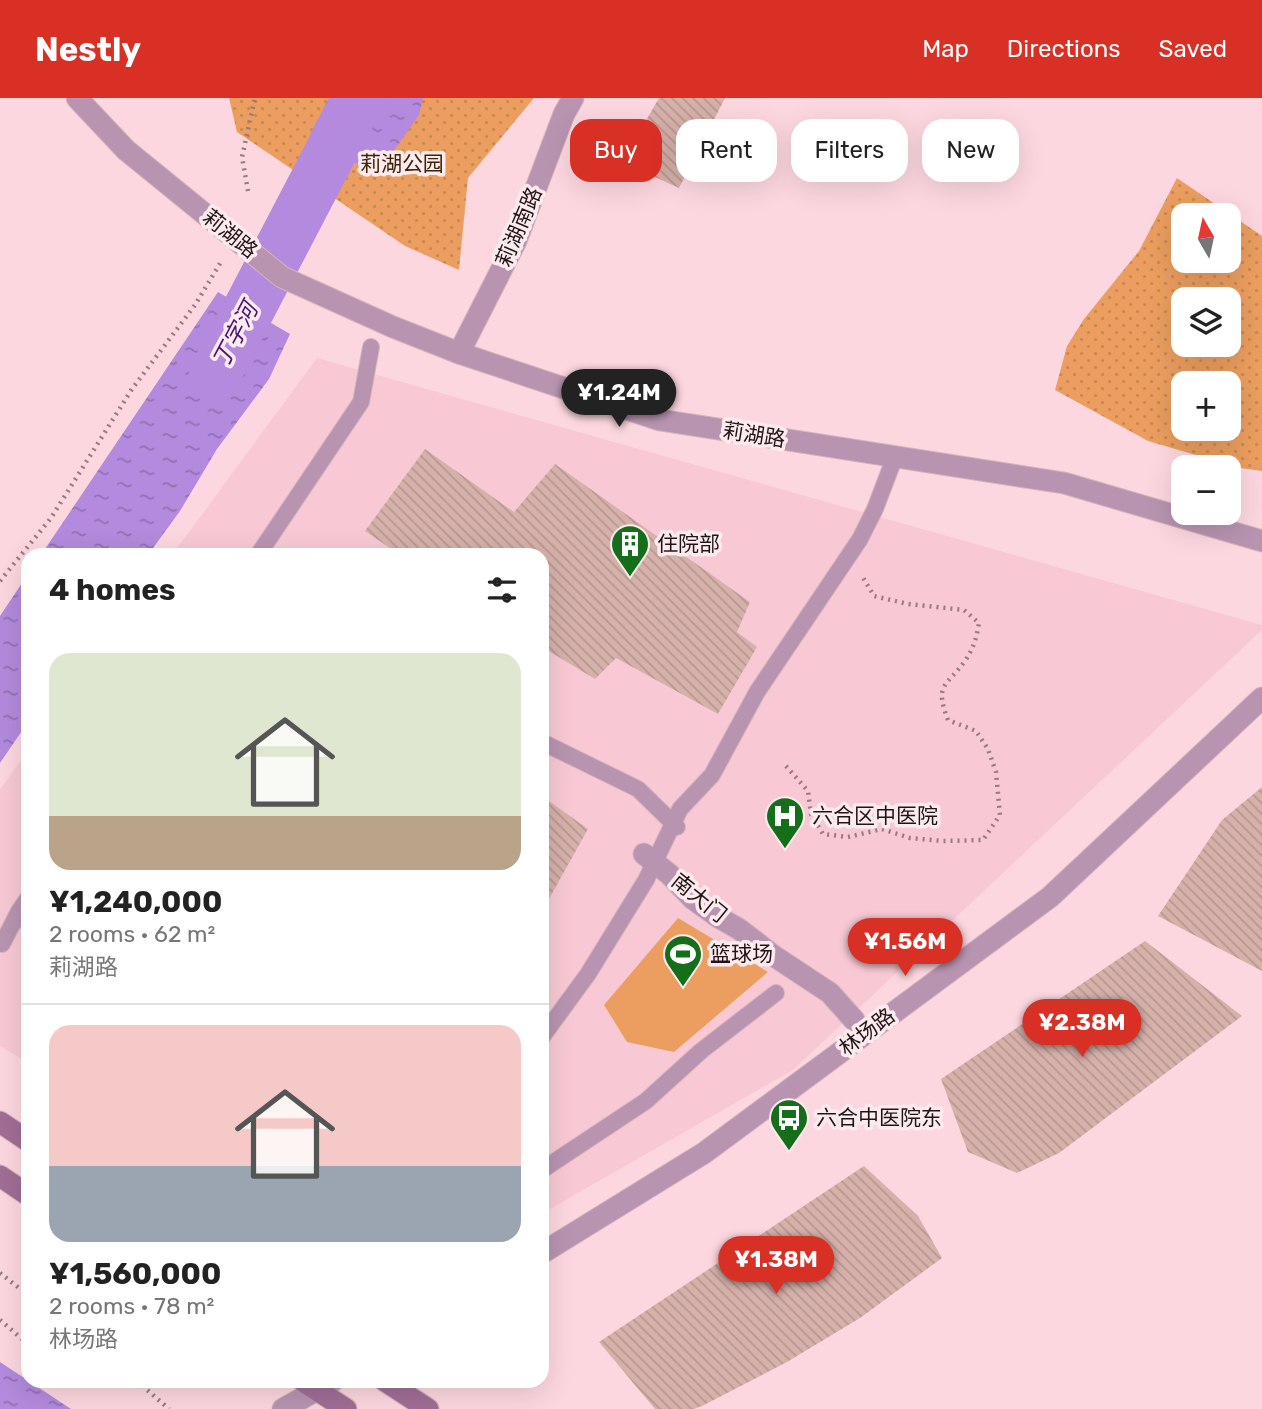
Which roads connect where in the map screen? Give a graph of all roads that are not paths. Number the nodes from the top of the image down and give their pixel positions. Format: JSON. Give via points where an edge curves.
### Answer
{"nodes":[{"id":1,"x":77,"y":98,"type":"edge"},
{"id":2,"x":573,"y":98,"type":"edge"},
{"id":3,"x":372,"y":347,"type":"dead end"},
{"id":4,"x":458,"y":353,"type":"junction"},
{"id":5,"x":891,"y":467,"type":"dead end"},
{"id":6,"x":1262,"y":541,"type":"edge"},
{"id":7,"x":263,"y":548,"type":"edge"},
{"id":8,"x":1262,"y":698,"type":"edge"},
{"id":9,"x":549,"y":744,"type":"edge"},
{"id":10,"x":677,"y":827,"type":"dead end"},
{"id":11,"x":644,"y":854,"type":"dead end"},
{"id":12,"x":21,"y":908,"type":"edge"},
{"id":13,"x":2,"y":944,"type":"dead end"},
{"id":14,"x":776,"y":993,"type":"dead end"},
{"id":15,"x":854,"y":1020,"type":"dead end"},
{"id":16,"x":549,"y":1027,"type":"edge"},
{"id":17,"x":0,"y":1122,"type":"edge"},
{"id":18,"x":21,"y":1136,"type":"edge"},
{"id":19,"x":549,"y":1165,"type":"edge"},
{"id":20,"x":0,"y":1176,"type":"edge"},
{"id":21,"x":21,"y":1190,"type":"edge"},
{"id":22,"x":549,"y":1249,"type":"edge"},
{"id":23,"x":312,"y":1388,"type":"edge"},
{"id":24,"x":322,"y":1388,"type":"edge"},
{"id":25,"x":396,"y":1388,"type":"edge"},
{"id":26,"x":283,"y":1409,"type":"edge"},
{"id":27,"x":346,"y":1409,"type":"edge"},
{"id":28,"x":428,"y":1409,"type":"edge"}],
"edges":[{"from":1,"to":4,"type":"street","name":"莉湖路","via":[[126,150],[282,277]]},
{"from":2,"to":4,"type":"street","name":"莉湖南路","via":[[516,241]]},
{"from":3,"to":7,"type":"lane","via":[[361,402]]},
{"from":4,"to":6,"type":"street","name":"莉湖路","via":[[660,420],[1064,483]]},
{"from":5,"to":16,"type":"lane","via":[[860,540],[757,692],[712,775],[680,808],[639,892]]},
{"from":8,"to":22,"type":"street","name":"林场路","via":[[1050,897],[704,1153]]},
{"from":9,"to":10,"type":"lane","via":[[638,789]]},
{"from":11,"to":15,"type":"street","name":"南大门","via":[[693,899],[830,993]]},
{"from":12,"to":13,"type":"lane"},
{"from":14,"to":19,"type":"lane","via":[[646,1101]]},
{"from":17,"to":18,"type":"main road"},
{"from":20,"to":21,"type":"main road"},
{"from":23,"to":26,"type":"street"},
{"from":24,"to":27,"type":"main road"},
{"from":25,"to":28,"type":"main road"}]}
